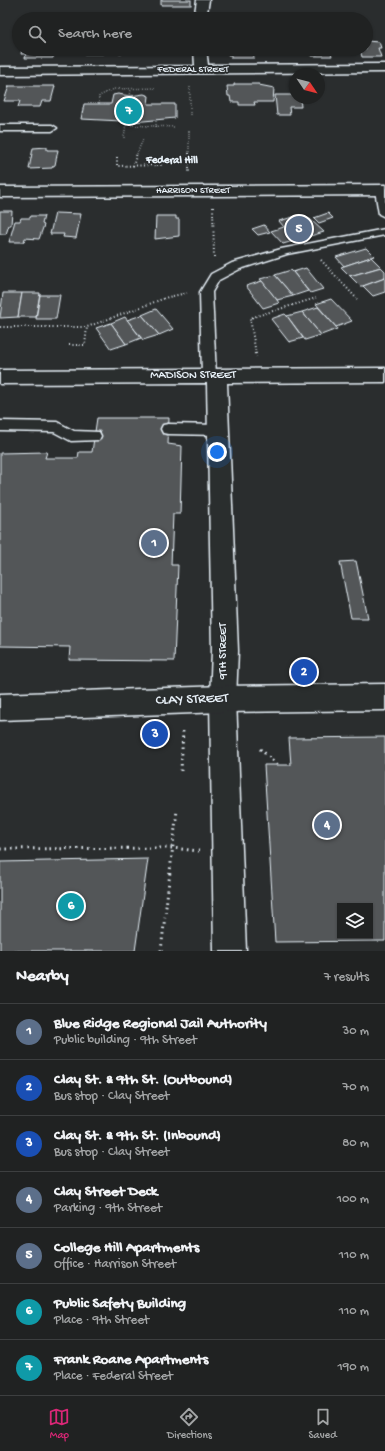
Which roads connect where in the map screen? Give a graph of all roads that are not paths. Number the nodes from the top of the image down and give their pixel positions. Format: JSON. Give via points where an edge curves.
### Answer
{"nodes":[{"id":1,"x":203,"y":0,"type":"edge"},
{"id":2,"x":201,"y":12,"type":"edge"},
{"id":3,"x":201,"y":56,"type":"edge"},
{"id":4,"x":385,"y":68,"type":"edge"},
{"id":5,"x":202,"y":70,"type":"junction"},
{"id":6,"x":0,"y":71,"type":"edge"},
{"id":7,"x":0,"y":128,"type":"edge"},
{"id":8,"x":52,"y":128,"type":"dead end"},
{"id":9,"x":382,"y":190,"type":"edge"},
{"id":10,"x":0,"y":192,"type":"edge"},
{"id":11,"x":385,"y":214,"type":"edge"},
{"id":12,"x":385,"y":232,"type":"edge"},
{"id":13,"x":385,"y":375,"type":"edge"},
{"id":14,"x":213,"y":376,"type":"junction"},
{"id":15,"x":0,"y":377,"type":"edge"},
{"id":16,"x":0,"y":426,"type":"edge"},
{"id":17,"x":168,"y":429,"type":"dead end"},
{"id":18,"x":219,"y":430,"type":"junction"},
{"id":19,"x":94,"y":436,"type":"dead end"},
{"id":20,"x":385,"y":697,"type":"edge"},
{"id":21,"x":223,"y":699,"type":"junction"},
{"id":22,"x":0,"y":707,"type":"edge"},
{"id":23,"x":230,"y":951,"type":"edge"}],
"edges":[{"from":1,"to":2,"type":"street"},
{"from":3,"to":5,"type":"street"},
{"from":4,"to":5,"type":"street","name":"FEDERAL STREET"},
{"from":5,"to":6,"type":"street","name":"FEDERAL STREET"},
{"from":7,"to":8,"type":"lane"},
{"from":9,"to":10,"type":"street","name":"HARRISON STREET"},
{"from":9,"to":11,"type":"lane"},
{"from":12,"to":14,"type":"lane","via":[[285,251],[236,266],[215,277],[206,292]]},
{"from":13,"to":14,"type":"street","name":"MADISON STREET"},
{"from":14,"to":15,"type":"street","name":"MADISON STREET"},
{"from":14,"to":18,"type":"street","name":"9TH STREET"},
{"from":16,"to":19,"type":"lane","via":[[57,427],[71,436]]},
{"from":17,"to":18,"type":"lane"},
{"from":18,"to":21,"type":"street","name":"9TH STREET","via":[[225,651]]},
{"from":20,"to":21,"type":"street","name":"CLAY STREET"},
{"from":21,"to":22,"type":"street","name":"CLAY STREET"},
{"from":21,"to":23,"type":"street","name":"9TH STREET"}]}
